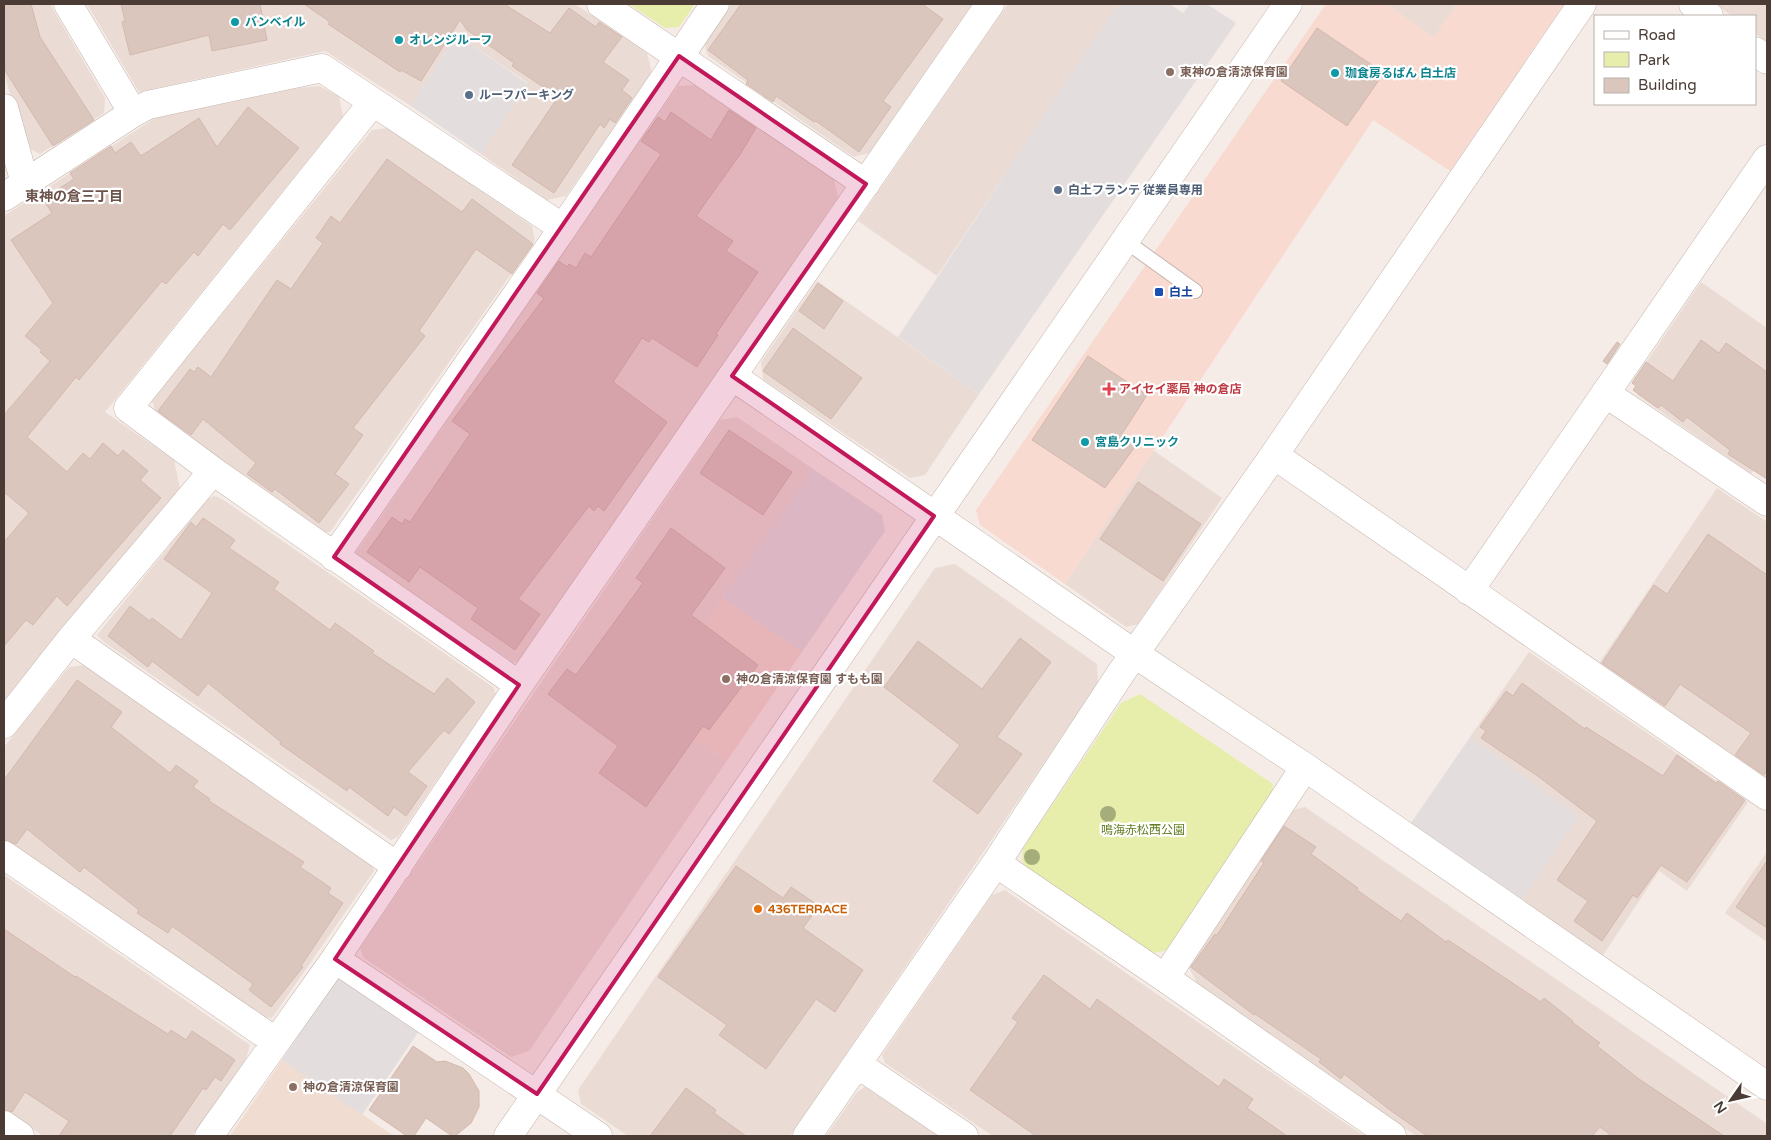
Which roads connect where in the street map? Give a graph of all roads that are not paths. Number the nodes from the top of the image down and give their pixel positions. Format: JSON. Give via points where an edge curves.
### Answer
{"nodes":[{"id":1,"x":68,"y":4,"type":"edge"},
{"id":2,"x":601,"y":4,"type":"edge"},
{"id":3,"x":715,"y":4,"type":"edge"},
{"id":4,"x":990,"y":4,"type":"edge"},
{"id":5,"x":1288,"y":4,"type":"edge"},
{"id":6,"x":1582,"y":4,"type":"edge"},
{"id":7,"x":1693,"y":4,"type":"edge"},
{"id":8,"x":1708,"y":15,"type":"edge"},
{"id":9,"x":1756,"y":52,"type":"edge"},
{"id":10,"x":679,"y":56,"type":"junction"},
{"id":11,"x":1767,"y":60,"type":"edge"},
{"id":12,"x":373,"y":102,"type":"junction"},
{"id":13,"x":4,"y":108,"type":"edge"},
{"id":14,"x":133,"y":113,"type":"junction"},
{"id":15,"x":1767,"y":160,"type":"edge"},
{"id":16,"x":866,"y":184,"type":"junction"},
{"id":17,"x":14,"y":190,"type":"edge"},
{"id":18,"x":563,"y":228,"type":"junction"},
{"id":19,"x":1124,"y":240,"type":"junction"},
{"id":20,"x":1195,"y":291,"type":"dead end"},
{"id":21,"x":732,"y":376,"type":"junction"},
{"id":22,"x":1605,"y":393,"type":"junction"},
{"id":23,"x":1274,"y":455,"type":"junction"},
{"id":24,"x":213,"y":472,"type":"junction"},
{"id":25,"x":1767,"y":502,"type":"edge"},
{"id":26,"x":934,"y":516,"type":"junction"},
{"id":27,"x":334,"y":557,"type":"junction"},
{"id":28,"x":1469,"y":591,"type":"junction"},
{"id":29,"x":71,"y":639,"type":"junction"},
{"id":30,"x":1135,"y":654,"type":"junction"},
{"id":31,"x":519,"y":685,"type":"junction"},
{"id":32,"x":4,"y":724,"type":"edge"},
{"id":33,"x":1304,"y":767,"type":"junction"},
{"id":34,"x":1767,"y":796,"type":"edge"},
{"id":35,"x":4,"y":855,"type":"edge"},
{"id":36,"x":996,"y":863,"type":"junction"},
{"id":37,"x":398,"y":867,"type":"junction"},
{"id":38,"x":335,"y":959,"type":"junction"},
{"id":39,"x":1165,"y":978,"type":"junction"},
{"id":40,"x":275,"y":1041,"type":"junction"},
{"id":41,"x":857,"y":1064,"type":"junction"},
{"id":42,"x":1767,"y":1086,"type":"edge"},
{"id":43,"x":537,"y":1094,"type":"junction"},
{"id":44,"x":4,"y":1125,"type":"edge"},
{"id":45,"x":20,"y":1136,"type":"edge"},
{"id":46,"x":209,"y":1136,"type":"edge"},
{"id":47,"x":508,"y":1136,"type":"edge"},
{"id":48,"x":598,"y":1136,"type":"edge"},
{"id":49,"x":807,"y":1136,"type":"edge"},
{"id":50,"x":964,"y":1136,"type":"edge"},
{"id":51,"x":1392,"y":1136,"type":"edge"}],
"edges":[{"from":1,"to":14,"type":"street"},
{"from":2,"to":10,"type":"street"},
{"from":3,"to":10,"type":"street"},
{"from":4,"to":16,"type":"street"},
{"from":5,"to":19,"type":"street"},
{"from":6,"to":23,"type":"street"},
{"from":7,"to":8,"type":"street"},
{"from":9,"to":11,"type":"street"},
{"from":10,"to":16,"type":"street"},
{"from":10,"to":18,"type":"street"},
{"from":12,"to":14,"type":"street","via":[[322,68],[148,105]]},
{"from":12,"to":18,"type":"street"},
{"from":12,"to":24,"type":"street","via":[[128,408]]},
{"from":13,"to":17,"type":"street"},
{"from":14,"to":17,"type":"street"},
{"from":15,"to":22,"type":"street"},
{"from":16,"to":21,"type":"street"},
{"from":18,"to":27,"type":"street"},
{"from":19,"to":20,"type":"lane"},
{"from":19,"to":26,"type":"street"},
{"from":21,"to":26,"type":"street"},
{"from":21,"to":31,"type":"street"},
{"from":22,"to":25,"type":"street"},
{"from":22,"to":28,"type":"street"},
{"from":23,"to":28,"type":"street"},
{"from":23,"to":30,"type":"street"},
{"from":24,"to":27,"type":"street"},
{"from":24,"to":29,"type":"street"},
{"from":26,"to":30,"type":"street"},
{"from":26,"to":43,"type":"street"},
{"from":27,"to":31,"type":"street"},
{"from":28,"to":34,"type":"street"},
{"from":29,"to":32,"type":"street"},
{"from":29,"to":37,"type":"street"},
{"from":30,"to":33,"type":"street"},
{"from":30,"to":36,"type":"street"},
{"from":31,"to":37,"type":"street"},
{"from":33,"to":39,"type":"street"},
{"from":33,"to":42,"type":"street"},
{"from":35,"to":40,"type":"street"},
{"from":36,"to":39,"type":"street"},
{"from":36,"to":41,"type":"street"},
{"from":37,"to":38,"type":"street"},
{"from":38,"to":40,"type":"street"},
{"from":38,"to":43,"type":"street"},
{"from":39,"to":51,"type":"street"},
{"from":40,"to":46,"type":"street"},
{"from":41,"to":49,"type":"street"},
{"from":41,"to":50,"type":"street"},
{"from":43,"to":47,"type":"street"},
{"from":43,"to":48,"type":"street"},
{"from":44,"to":45,"type":"street"}]}
